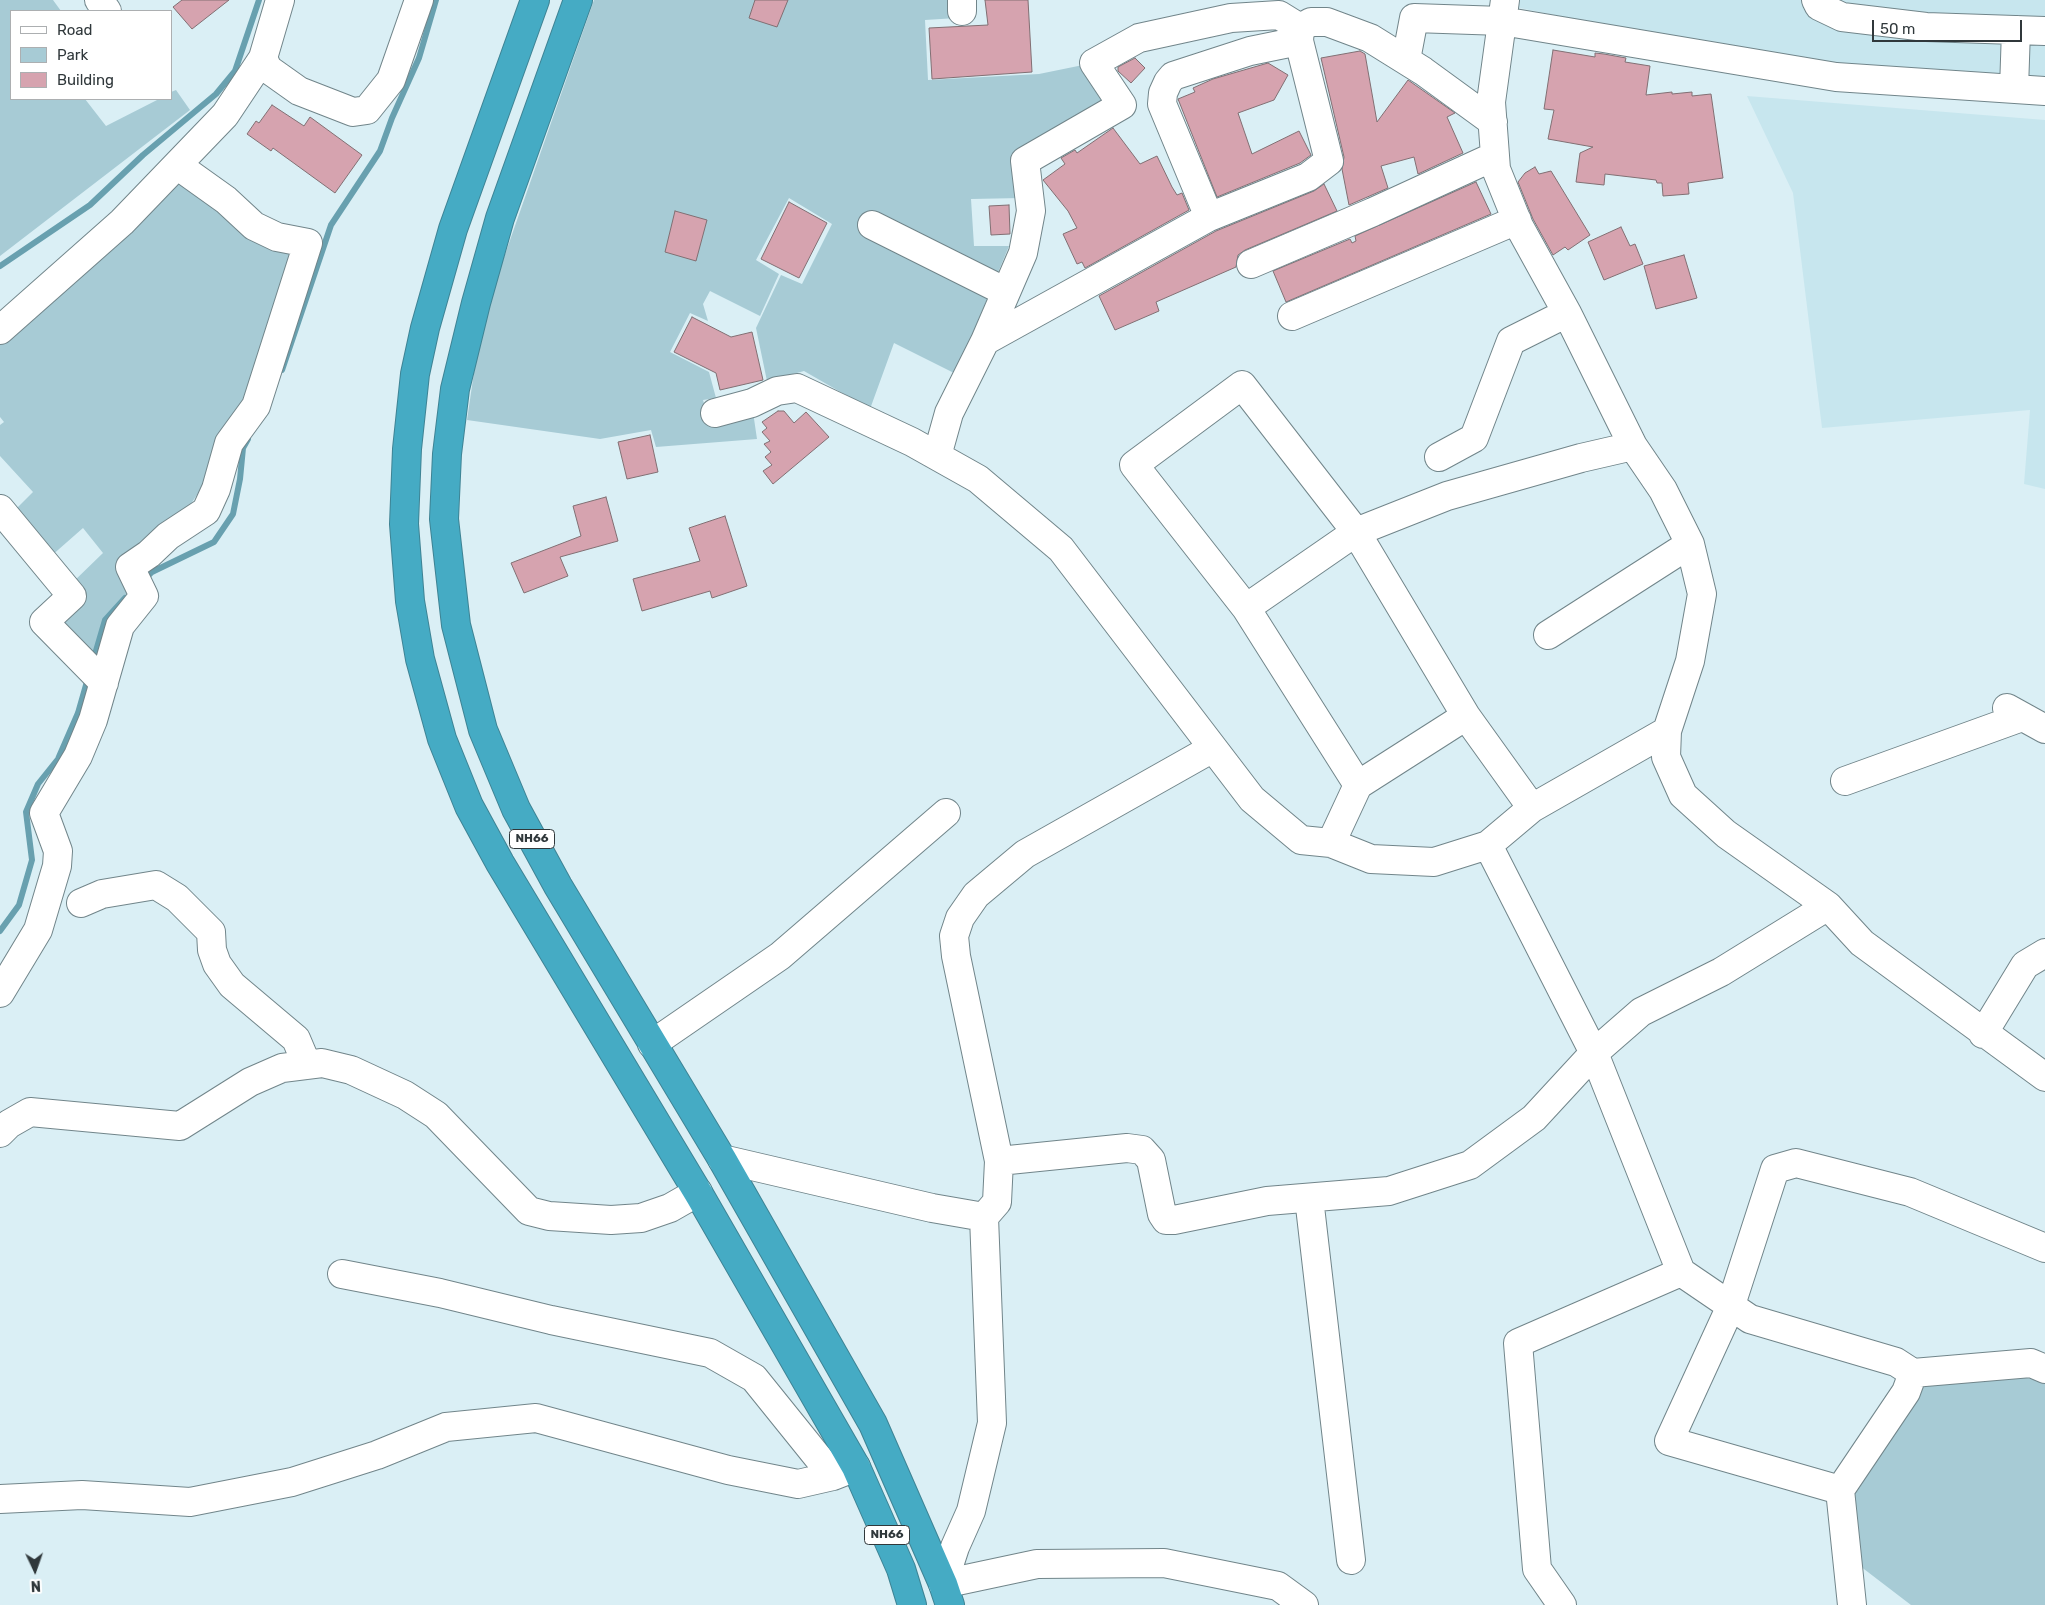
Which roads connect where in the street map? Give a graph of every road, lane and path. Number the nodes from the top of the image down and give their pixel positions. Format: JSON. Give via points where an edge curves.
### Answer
{"nodes":[{"id":1,"x":280,"y":0,"type":"edge"},
{"id":2,"x":419,"y":0,"type":"edge"},
{"id":3,"x":536,"y":0,"type":"edge"},
{"id":4,"x":578,"y":0,"type":"edge"},
{"id":5,"x":1816,"y":0,"type":"edge"},
{"id":6,"x":1504,"y":11,"type":"edge"},
{"id":7,"x":2016,"y":30,"type":"junction"},
{"id":8,"x":2045,"y":31,"type":"edge"},
{"id":9,"x":1299,"y":35,"type":"junction"},
{"id":10,"x":263,"y":58,"type":"junction"},
{"id":11,"x":1406,"y":60,"type":"junction"},
{"id":12,"x":2014,"y":89,"type":"junction"},
{"id":13,"x":2045,"y":91,"type":"edge"},
{"id":14,"x":1493,"y":122,"type":"junction"},
{"id":15,"x":1495,"y":156,"type":"junction"},
{"id":16,"x":177,"y":165,"type":"junction"},
{"id":17,"x":1209,"y":217,"type":"junction"},
{"id":18,"x":1517,"y":220,"type":"junction"},
{"id":19,"x":872,"y":225,"type":"dead end"},
{"id":20,"x":1251,"y":264,"type":"dead end"},
{"id":21,"x":1006,"y":292,"type":"junction"},
{"id":22,"x":1567,"y":313,"type":"junction"},
{"id":23,"x":1292,"y":316,"type":"dead end"},
{"id":24,"x":0,"y":330,"type":"edge"},
{"id":25,"x":985,"y":341,"type":"junction"},
{"id":26,"x":714,"y":413,"type":"dead end"},
{"id":27,"x":1633,"y":446,"type":"junction"},
{"id":28,"x":937,"y":456,"type":"junction"},
{"id":29,"x":1439,"y":457,"type":"dead end"},
{"id":30,"x":0,"y":509,"type":"edge"},
{"id":31,"x":1356,"y":532,"type":"junction"},
{"id":32,"x":1690,"y":544,"type":"junction"},
{"id":33,"x":1246,"y":608,"type":"junction"},
{"id":34,"x":1548,"y":635,"type":"dead end"},
{"id":35,"x":95,"y":674,"type":"junction"},
{"id":36,"x":1466,"y":716,"type":"junction"},
{"id":37,"x":2022,"y":717,"type":"edge"},
{"id":38,"x":1667,"y":731,"type":"junction"},
{"id":39,"x":1213,"y":748,"type":"junction"},
{"id":40,"x":1845,"y":781,"type":"dead end"},
{"id":41,"x":1358,"y":784,"type":"junction"},
{"id":42,"x":1532,"y":808,"type":"junction"},
{"id":43,"x":946,"y":814,"type":"dead end"},
{"id":44,"x":1332,"y":843,"type":"junction"},
{"id":45,"x":1488,"y":845,"type":"junction"},
{"id":46,"x":81,"y":904,"type":"dead end"},
{"id":47,"x":1828,"y":906,"type":"junction"},
{"id":48,"x":2045,"y":953,"type":"edge"},
{"id":49,"x":0,"y":993,"type":"edge"},
{"id":50,"x":1983,"y":1034,"type":"junction"},
{"id":51,"x":652,"y":1044,"type":"junction"},
{"id":52,"x":1594,"y":1053,"type":"junction"},
{"id":53,"x":307,"y":1065,"type":"junction"},
{"id":54,"x":2045,"y":1077,"type":"edge"},
{"id":55,"x":0,"y":1132,"type":"edge"},
{"id":56,"x":722,"y":1159,"type":"junction"},
{"id":57,"x":999,"y":1161,"type":"junction"},
{"id":58,"x":698,"y":1192,"type":"junction"},
{"id":59,"x":1309,"y":1198,"type":"junction"},
{"id":60,"x":984,"y":1217,"type":"junction"},
{"id":61,"x":2045,"y":1248,"type":"edge"},
{"id":62,"x":1681,"y":1272,"type":"junction"},
{"id":63,"x":342,"y":1274,"type":"dead end"},
{"id":64,"x":1730,"y":1308,"type":"junction"},
{"id":65,"x":2045,"y":1369,"type":"edge"},
{"id":66,"x":1912,"y":1373,"type":"junction"},
{"id":67,"x":845,"y":1472,"type":"junction"},
{"id":68,"x":1840,"y":1490,"type":"junction"},
{"id":69,"x":0,"y":1499,"type":"edge"},
{"id":70,"x":1351,"y":1560,"type":"dead end"},
{"id":71,"x":946,"y":1595,"type":"edge"},
{"id":72,"x":912,"y":1605,"type":"edge"},
{"id":73,"x":1304,"y":1605,"type":"edge"},
{"id":74,"x":1562,"y":1605,"type":"edge"},
{"id":75,"x":1852,"y":1605,"type":"edge"}],
"edges":[{"from":1,"to":10,"type":"street"},
{"from":2,"to":10,"type":"street","via":[[391,80],[367,110],[353,112],[299,91],[268,69]]},
{"from":3,"to":58,"type":"highway","number":"NH66","via":[[453,229],[415,374],[404,524],[410,601],[420,659],[442,739],[469,806]]},
{"from":4,"to":51,"type":"highway","number":"NH66","via":[[500,218],[476,302],[455,389],[444,519],[456,625],[483,730],[516,809]]},
{"from":5,"to":7,"type":"street","via":[[1819,6],[1842,17],[1926,27]]},
{"from":6,"to":11,"type":"street","via":[[1414,18]]},
{"from":6,"to":12,"type":"street","via":[[1836,77]]},
{"from":6,"to":14,"type":"street","via":[[1492,102]]},
{"from":7,"to":8,"type":"street"},
{"from":7,"to":12,"type":"street"},
{"from":9,"to":11,"type":"street","via":[[1311,22],[1327,22],[1370,38]]},
{"from":9,"to":17,"type":"street","via":[[1329,161],[1308,177]]},
{"from":9,"to":17,"type":"street","via":[[1173,76],[1168,82],[1162,104]]},
{"from":9,"to":21,"type":"street","via":[[1279,15],[1231,18],[1139,38],[1094,63],[1122,105],[1025,161],[1031,211],[1023,253]]},
{"from":10,"to":16,"type":"street","via":[[225,115]]},
{"from":11,"to":14,"type":"street"},
{"from":12,"to":13,"type":"street"},
{"from":14,"to":15,"type":"street"},
{"from":15,"to":18,"type":"street","via":[[1496,169]]},
{"from":15,"to":20,"type":"street"},
{"from":16,"to":24,"type":"street","via":[[122,222]]},
{"from":16,"to":35,"type":"street","via":[[226,200],[254,226],[277,237],[308,243],[256,406],[229,444],[206,511],[130,567],[144,596],[120,626]]},
{"from":17,"to":25,"type":"street"},
{"from":18,"to":22,"type":"street"},
{"from":18,"to":23,"type":"street"},
{"from":19,"to":21,"type":"street"},
{"from":21,"to":25,"type":"street"},
{"from":22,"to":27,"type":"street"},
{"from":22,"to":29,"type":"street","via":[[1510,341],[1474,438]]},
{"from":25,"to":28,"type":"street","via":[[949,413]]},
{"from":26,"to":28,"type":"street","via":[[752,403],[778,391],[797,388]]},
{"from":27,"to":31,"type":"street","via":[[1447,496]]},
{"from":27,"to":32,"type":"street","via":[[1662,490]]},
{"from":28,"to":39,"type":"street","via":[[978,479],[1061,549]]},
{"from":30,"to":35,"type":"street","via":[[72,596],[44,622]]},
{"from":31,"to":33,"type":"street"},
{"from":31,"to":33,"type":"street","via":[[1242,385],[1134,465]]},
{"from":31,"to":36,"type":"street"},
{"from":32,"to":34,"type":"street"},
{"from":32,"to":38,"type":"street","via":[[1702,594],[1690,660]]},
{"from":33,"to":41,"type":"street"},
{"from":35,"to":49,"type":"street","via":[[93,720],[78,756],[44,813],[58,851],[43,916]]},
{"from":36,"to":41,"type":"street"},
{"from":36,"to":42,"type":"street"},
{"from":37,"to":40,"type":"street"},
{"from":38,"to":42,"type":"street"},
{"from":38,"to":47,"type":"street","via":[[1666,757],[1683,794],[1726,834]]},
{"from":39,"to":44,"type":"street","via":[[1252,799],[1301,840]]},
{"from":39,"to":57,"type":"street","via":[[1025,854],[976,895],[960,918],[954,936],[956,956]]},
{"from":41,"to":44,"type":"street"},
{"from":42,"to":45,"type":"street"},
{"from":43,"to":51,"type":"street","via":[[780,956]]},
{"from":44,"to":45,"type":"street","via":[[1371,858],[1434,862]]},
{"from":45,"to":52,"type":"street"},
{"from":46,"to":53,"type":"street","via":[[102,894],[156,884],[177,898],[211,932],[217,964],[232,985],[296,1038]]},
{"from":47,"to":50,"type":"street","via":[[1862,943]]},
{"from":47,"to":52,"type":"street","via":[[1721,972],[1641,1012]]},
{"from":48,"to":50,"type":"street","via":[[2025,964]]},
{"from":50,"to":54,"type":"street"},
{"from":51,"to":56,"type":"highway","number":"NH66"},
{"from":52,"to":59,"type":"street","via":[[1534,1118],[1470,1165],[1389,1191]]},
{"from":52,"to":62,"type":"street"},
{"from":53,"to":55,"type":"street","via":[[282,1068],[250,1082],[180,1126],[30,1112]]},
{"from":53,"to":58,"type":"street","via":[[322,1063],[351,1070],[436,1115],[529,1211],[549,1216],[611,1220],[641,1218],[670,1208]]},
{"from":56,"to":60,"type":"street"},
{"from":56,"to":71,"type":"highway","number":"NH66","via":[[874,1424]]},
{"from":57,"to":59,"type":"street","via":[[1127,1148],[1142,1150],[1151,1160],[1166,1220],[1267,1201]]},
{"from":57,"to":60,"type":"street","via":[[997,1202]]},
{"from":58,"to":67,"type":"highway","number":"NH66"},
{"from":59,"to":70,"type":"street"},
{"from":60,"to":71,"type":"street","via":[[992,1423],[971,1511],[955,1547]]},
{"from":61,"to":64,"type":"street","via":[[1910,1192],[1796,1163],[1775,1169]]},
{"from":62,"to":64,"type":"street"},
{"from":62,"to":74,"type":"street","via":[[1518,1343],[1537,1569]]},
{"from":63,"to":67,"type":"street","via":[[710,1353],[754,1378]]},
{"from":64,"to":66,"type":"street","via":[[1750,1319],[1896,1362]]},
{"from":64,"to":68,"type":"street","via":[[1669,1442]]},
{"from":65,"to":66,"type":"street","via":[[2031,1363]]},
{"from":66,"to":68,"type":"street","via":[[1906,1392]]},
{"from":67,"to":69,"type":"street","via":[[798,1484],[728,1470],[536,1418],[446,1427],[377,1455],[292,1482],[190,1502],[82,1495]]},
{"from":67,"to":72,"type":"highway","number":"NH66","via":[[901,1569]]},
{"from":68,"to":75,"type":"street"},
{"from":71,"to":73,"type":"street","via":[[1037,1564],[1164,1563],[1278,1586]]}]}
